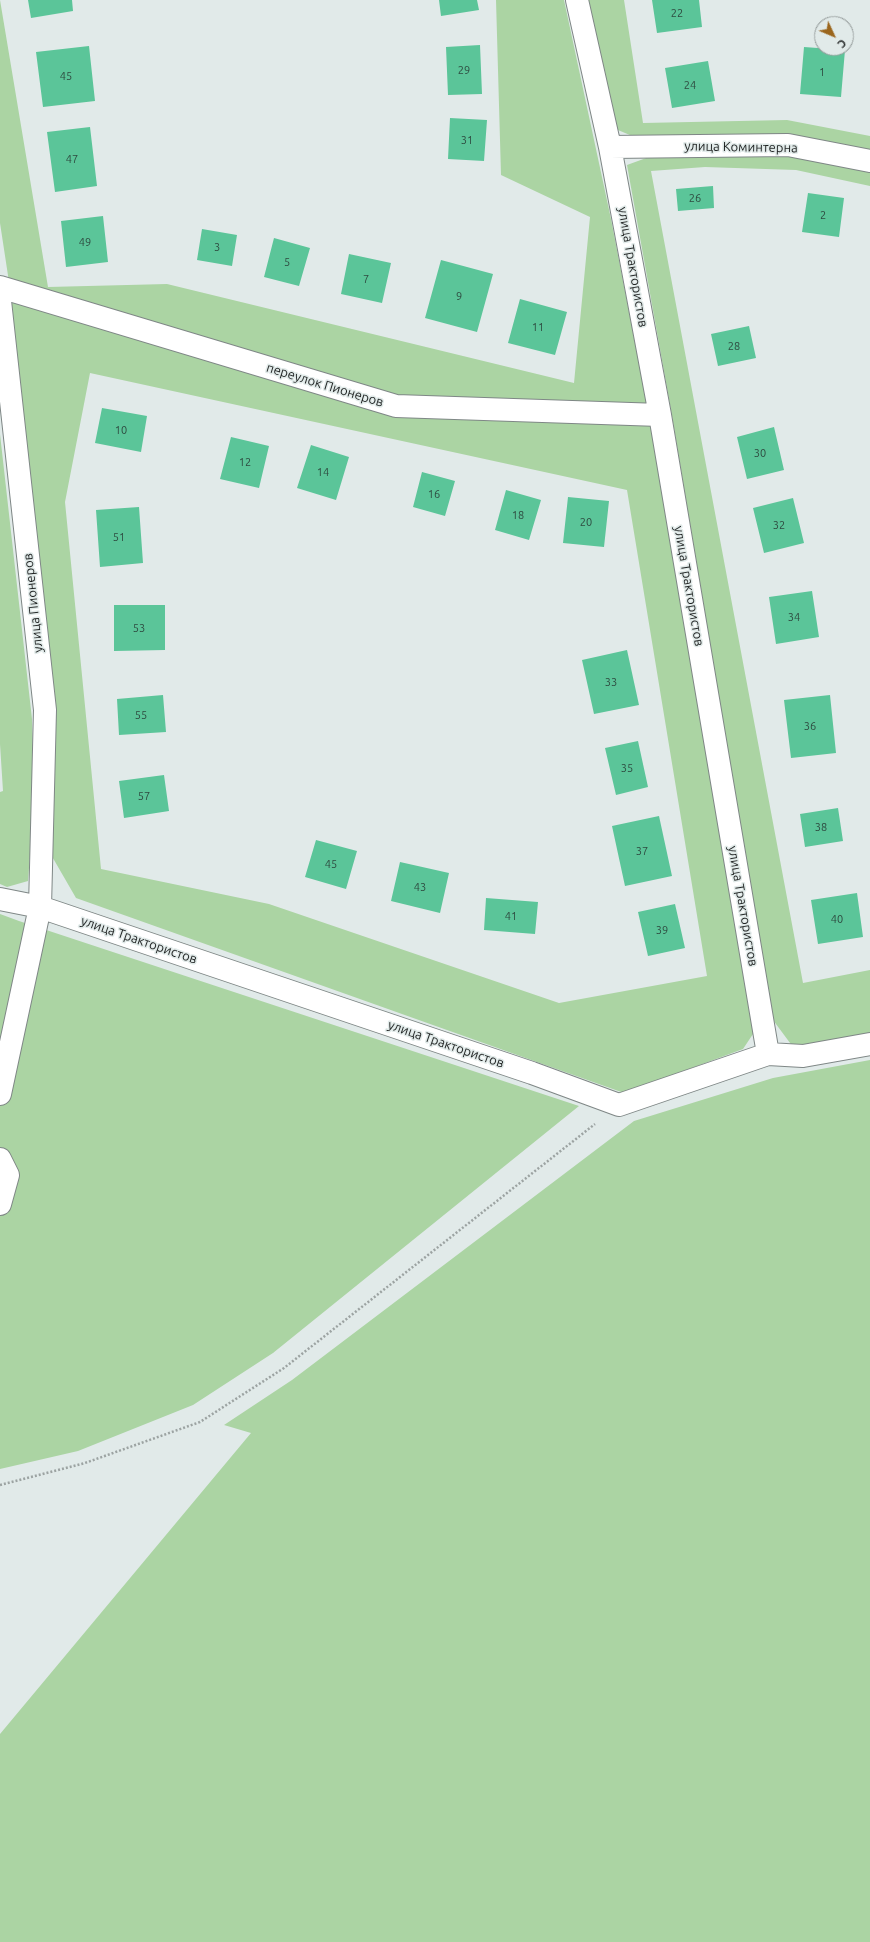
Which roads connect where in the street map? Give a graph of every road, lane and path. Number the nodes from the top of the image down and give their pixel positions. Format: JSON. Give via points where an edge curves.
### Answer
{"nodes":[{"id":1,"x":577,"y":0,"type":"edge"},
{"id":2,"x":610,"y":147,"type":"junction"},
{"id":3,"x":870,"y":161,"type":"edge"},
{"id":4,"x":0,"y":287,"type":"edge"},
{"id":5,"x":0,"y":301,"type":"edge"},
{"id":6,"x":660,"y":415,"type":"junction"},
{"id":7,"x":0,"y":899,"type":"edge"},
{"id":8,"x":40,"y":907,"type":"junction"},
{"id":9,"x":870,"y":1044,"type":"edge"},
{"id":10,"x":768,"y":1054,"type":"junction"},
{"id":11,"x":0,"y":1094,"type":"edge"},
{"id":12,"x":619,"y":1105,"type":"junction"},
{"id":13,"x":0,"y":1159,"type":"edge"},
{"id":14,"x":0,"y":1204,"type":"edge"},
{"id":15,"x":0,"y":1485,"type":"edge"}],
"edges":[{"from":1,"to":2,"type":"street","name":"улица Трактористов"},
{"from":2,"to":3,"type":"street","name":"улица Коминтерна","via":[[788,145]]},
{"from":2,"to":6,"type":"street","name":"улица Трактористов"},
{"from":4,"to":6,"type":"street","name":"переулок Пионеров","via":[[396,406]]},
{"from":5,"to":8,"type":"street","name":"улица Пионеров","via":[[45,710]]},
{"from":6,"to":10,"type":"street","name":"улица Трактористов"},
{"from":7,"to":8,"type":"street","name":"улица Трактористов"},
{"from":8,"to":11,"type":"street","name":"улица Пионеров"},
{"from":8,"to":12,"type":"street","name":"улица Трактористов","via":[[532,1073]]},
{"from":9,"to":10,"type":"street","via":[[803,1056]]},
{"from":10,"to":12,"type":"street"},
{"from":12,"to":15,"type":"path","via":[[284,1368],[200,1422],[85,1464]]},
{"from":13,"to":14,"type":"street","via":[[8,1175]]}]}
